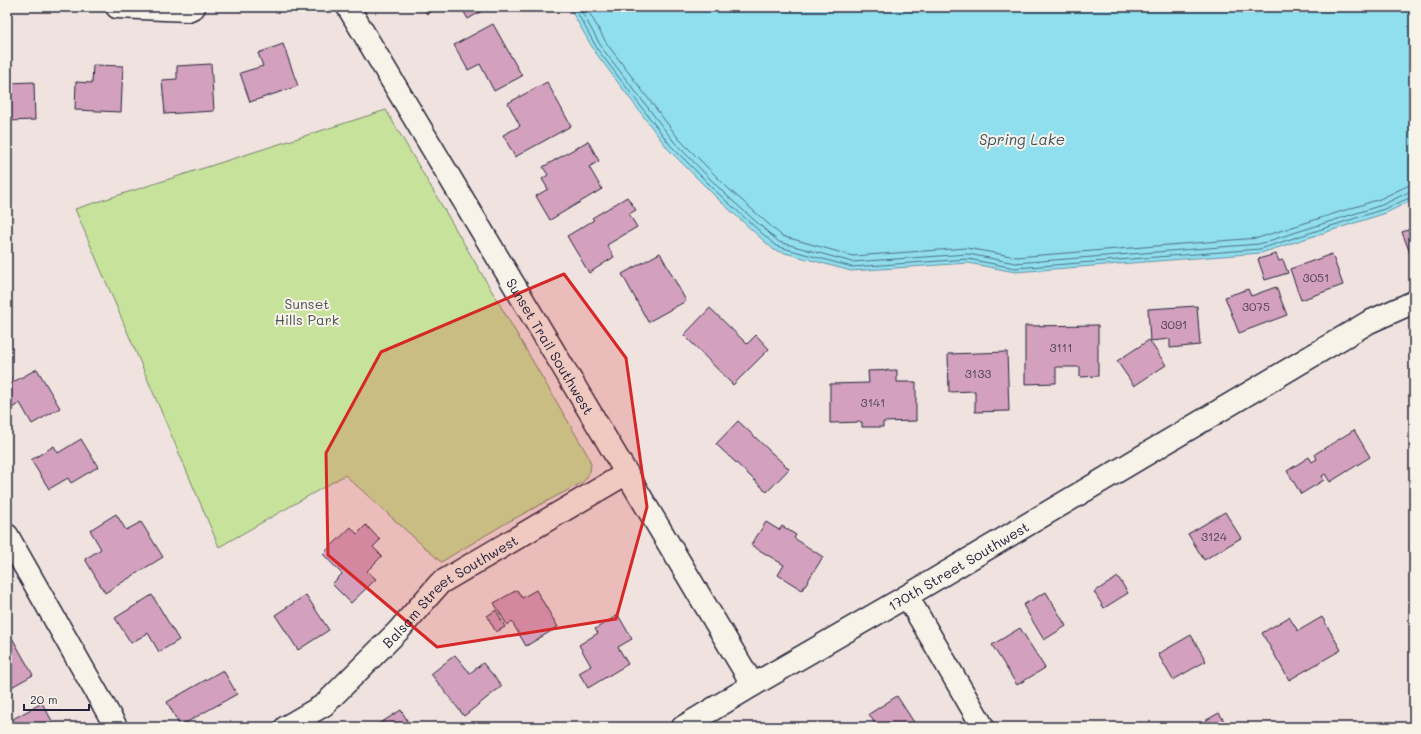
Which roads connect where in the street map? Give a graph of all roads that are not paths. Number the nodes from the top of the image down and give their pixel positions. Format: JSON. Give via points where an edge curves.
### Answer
{"nodes":[{"id":1,"x":117,"y":7,"type":"edge"},
{"id":2,"x":194,"y":7,"type":"edge"},
{"id":3,"x":348,"y":7,"type":"edge"},
{"id":4,"x":1414,"y":302,"type":"edge"},
{"id":5,"x":627,"y":473,"type":"junction"},
{"id":6,"x":7,"y":535,"type":"edge"},
{"id":7,"x":907,"y":596,"type":"junction"},
{"id":8,"x":753,"y":685,"type":"junction"},
{"id":9,"x":116,"y":727,"type":"edge"},
{"id":10,"x":286,"y":727,"type":"edge"},
{"id":11,"x":683,"y":727,"type":"edge"},
{"id":12,"x":983,"y":727,"type":"edge"}],
"edges":[{"from":1,"to":2,"type":"street","via":[[188,10]]},
{"from":3,"to":5,"type":"street","name":"Sunset Trail Southwest"},
{"from":4,"to":7,"type":"street","name":"170th Street Southwest","via":[[1369,322]]},
{"from":5,"to":8,"type":"street","name":"Sunset Trail Southwest"},
{"from":5,"to":10,"type":"street","name":"Balsam Street Southwest","via":[[440,583],[399,630],[324,705]]},
{"from":6,"to":9,"type":"street"},
{"from":7,"to":8,"type":"street","name":"170th Street Southwest"},
{"from":7,"to":12,"type":"street"},
{"from":8,"to":11,"type":"street","name":"170th Street Southwest"}]}
